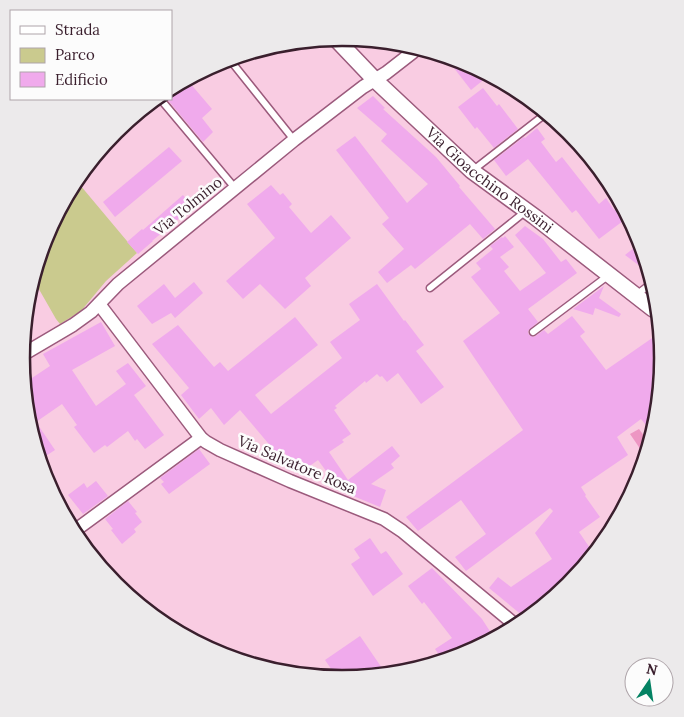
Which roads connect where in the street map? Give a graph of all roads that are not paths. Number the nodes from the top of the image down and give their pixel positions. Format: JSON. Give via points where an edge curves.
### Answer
{"nodes":[{"id":1,"x":343,"y":46,"type":"edge"},
{"id":2,"x":411,"y":54,"type":"edge"},
{"id":3,"x":235,"y":66,"type":"edge"},
{"id":4,"x":374,"y":80,"type":"junction"},
{"id":5,"x":164,"y":103,"type":"edge"},
{"id":6,"x":541,"y":118,"type":"edge"},
{"id":7,"x":294,"y":140,"type":"junction"},
{"id":8,"x":472,"y":171,"type":"junction"},
{"id":9,"x":235,"y":188,"type":"junction"},
{"id":10,"x":526,"y":211,"type":"junction"},
{"id":11,"x":609,"y":275,"type":"junction"},
{"id":12,"x":430,"y":288,"type":"dead end"},
{"id":13,"x":645,"y":288,"type":"edge"},
{"id":14,"x":635,"y":296,"type":"junction"},
{"id":15,"x":99,"y":304,"type":"junction"},
{"id":16,"x":649,"y":306,"type":"edge"},
{"id":17,"x":533,"y":332,"type":"dead end"},
{"id":18,"x":30,"y":350,"type":"edge"},
{"id":19,"x":201,"y":438,"type":"junction"},
{"id":20,"x":80,"y":527,"type":"edge"},
{"id":21,"x":510,"y":621,"type":"edge"}],
"edges":[{"from":1,"to":4,"type":"street","name":"Via Gioacchino Rossini"},
{"from":2,"to":4,"type":"street","name":"Via Tolmino"},
{"from":3,"to":7,"type":"lane"},
{"from":4,"to":7,"type":"street","name":"Via Tolmino"},
{"from":4,"to":8,"type":"street","name":"Via Gioacchino Rossini"},
{"from":5,"to":9,"type":"lane"},
{"from":6,"to":8,"type":"lane"},
{"from":7,"to":9,"type":"street","name":"Via Tolmino"},
{"from":8,"to":10,"type":"street","name":"Via Gioacchino Rossini"},
{"from":9,"to":15,"type":"street","name":"Via Tolmino","via":[[118,284]]},
{"from":10,"to":11,"type":"street","name":"Via Gioacchino Rossini"},
{"from":10,"to":12,"type":"lane"},
{"from":11,"to":14,"type":"street","name":"Via Gioacchino Rossini"},
{"from":11,"to":17,"type":"lane"},
{"from":13,"to":14,"type":"lane"},
{"from":14,"to":16,"type":"street","name":"Via Gioacchino Rossini"},
{"from":15,"to":18,"type":"street","name":"Via Tolmino"},
{"from":15,"to":19,"type":"street","name":"Via Salvatore Rosa"},
{"from":19,"to":20,"type":"street"},
{"from":19,"to":21,"type":"street","name":"Via Salvatore Rosa","via":[[273,474],[384,519]]}]}
